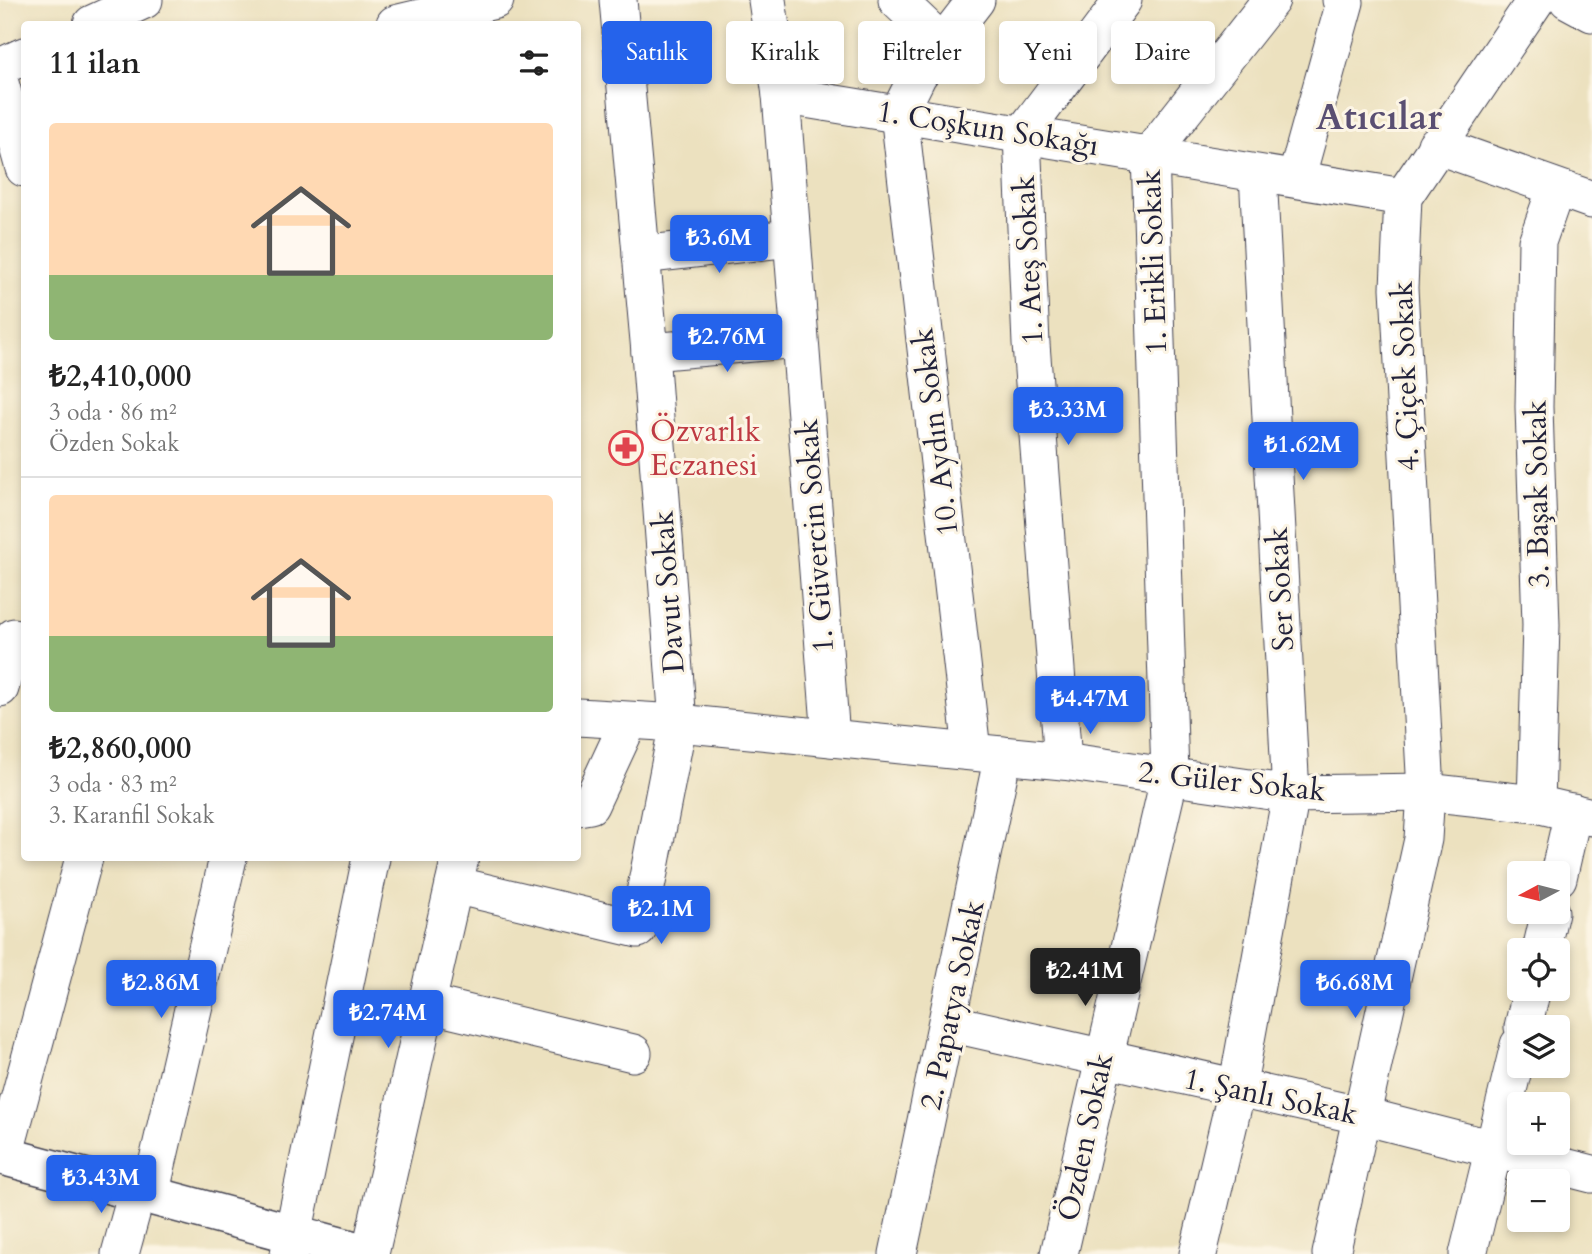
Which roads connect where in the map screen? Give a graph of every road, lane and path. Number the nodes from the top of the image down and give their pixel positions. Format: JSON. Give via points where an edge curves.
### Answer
{"nodes":[{"id":1,"x":144,"y":0,"type":"edge"},
{"id":2,"x":494,"y":0,"type":"edge"},
{"id":3,"x":618,"y":0,"type":"edge"},
{"id":4,"x":767,"y":0,"type":"edge"},
{"id":5,"x":897,"y":0,"type":"edge"},
{"id":6,"x":976,"y":0,"type":"edge"},
{"id":7,"x":1123,"y":0,"type":"edge"},
{"id":8,"x":1271,"y":0,"type":"edge"},
{"id":9,"x":1341,"y":0,"type":"edge"},
{"id":10,"x":1536,"y":0,"type":"edge"},
{"id":11,"x":1568,"y":0,"type":"edge"},
{"id":12,"x":1592,"y":13,"type":"edge"},
{"id":13,"x":98,"y":21,"type":"edge"},
{"id":14,"x":407,"y":21,"type":"edge"},
{"id":15,"x":492,"y":21,"type":"edge"},
{"id":16,"x":919,"y":21,"type":"edge"},
{"id":17,"x":959,"y":21,"type":"edge"},
{"id":18,"x":21,"y":57,"type":"edge"},
{"id":19,"x":0,"y":67,"type":"edge"},
{"id":20,"x":0,"y":83,"type":"edge"},
{"id":21,"x":913,"y":84,"type":"edge"},
{"id":22,"x":781,"y":95,"type":"junction"},
{"id":23,"x":898,"y":113,"type":"junction"},
{"id":24,"x":1022,"y":135,"type":"junction"},
{"id":25,"x":1436,"y":145,"type":"junction"},
{"id":26,"x":21,"y":152,"type":"edge"},
{"id":27,"x":1150,"y":154,"type":"junction"},
{"id":28,"x":1258,"y":174,"type":"junction"},
{"id":29,"x":1296,"y":179,"type":"junction"},
{"id":30,"x":1556,"y":188,"type":"junction"},
{"id":31,"x":1403,"y":197,"type":"junction"},
{"id":32,"x":1592,"y":200,"type":"edge"},
{"id":33,"x":791,"y":238,"type":"junction"},
{"id":34,"x":641,"y":255,"type":"junction"},
{"id":35,"x":799,"y":339,"type":"junction"},
{"id":36,"x":650,"y":352,"type":"junction"},
{"id":37,"x":13,"y":635,"type":"edge"},
{"id":38,"x":0,"y":688,"type":"edge"},
{"id":39,"x":581,"y":717,"type":"edge"},
{"id":40,"x":629,"y":721,"type":"junction"},
{"id":41,"x":678,"y":723,"type":"junction"},
{"id":42,"x":831,"y":738,"type":"junction"},
{"id":43,"x":987,"y":753,"type":"junction"},
{"id":44,"x":1063,"y":761,"type":"junction"},
{"id":45,"x":1170,"y":775,"type":"junction"},
{"id":46,"x":1426,"y":792,"type":"junction"},
{"id":47,"x":1291,"y":794,"type":"junction"},
{"id":48,"x":1536,"y":803,"type":"junction"},
{"id":49,"x":581,"y":806,"type":"edge"},
{"id":50,"x":1582,"y":814,"type":"edge"},
{"id":51,"x":83,"y":861,"type":"edge"},
{"id":52,"x":227,"y":861,"type":"edge"},
{"id":53,"x":370,"y":861,"type":"edge"},
{"id":54,"x":1564,"y":861,"type":"edge"},
{"id":55,"x":457,"y":871,"type":"edge"},
{"id":56,"x":428,"y":1004,"type":"junction"},
{"id":57,"x":949,"y":1023,"type":"junction"},
{"id":58,"x":633,"y":1053,"type":"dead end"},
{"id":59,"x":1102,"y":1059,"type":"junction"},
{"id":60,"x":1511,"y":1078,"type":"edge"},
{"id":61,"x":1237,"y":1089,"type":"junction"},
{"id":62,"x":1363,"y":1116,"type":"junction"},
{"id":63,"x":1495,"y":1150,"type":"junction"},
{"id":64,"x":2,"y":1156,"type":"edge"},
{"id":65,"x":1592,"y":1174,"type":"edge"},
{"id":66,"x":143,"y":1194,"type":"junction"},
{"id":67,"x":291,"y":1244,"type":"edge"},
{"id":68,"x":120,"y":1254,"type":"edge"},
{"id":69,"x":369,"y":1254,"type":"edge"},
{"id":70,"x":898,"y":1254,"type":"edge"},
{"id":71,"x":1059,"y":1254,"type":"edge"},
{"id":72,"x":1198,"y":1254,"type":"edge"},
{"id":73,"x":1331,"y":1254,"type":"edge"},
{"id":74,"x":1468,"y":1254,"type":"edge"}],
"edges":[{"from":1,"to":13,"type":"street"},
{"from":2,"to":14,"type":"street"},
{"from":2,"to":15,"type":"street"},
{"from":3,"to":34,"type":"street","name":"Davut Sokak"},
{"from":4,"to":22,"type":"street","name":"1. Güvercin Sokak"},
{"from":5,"to":16,"type":"street"},
{"from":6,"to":17,"type":"street"},
{"from":7,"to":24,"type":"street"},
{"from":8,"to":27,"type":"street","name":"1. Erikli Sokak"},
{"from":9,"to":29,"type":"street","via":[[1345,2]]},
{"from":10,"to":25,"type":"street","name":"4. Çiçek Sokak"},
{"from":11,"to":12,"type":"street"},
{"from":18,"to":19,"type":"street"},
{"from":20,"to":26,"type":"street"},
{"from":21,"to":23,"type":"street"},
{"from":22,"to":23,"type":"street","name":"1. Coşkun Sokağı"},
{"from":22,"to":33,"type":"street","name":"1. Güvercin Sokak"},
{"from":23,"to":24,"type":"street","name":"1. Coşkun Sokağı"},
{"from":23,"to":43,"type":"street","name":"10. Aydın Sokak"},
{"from":24,"to":27,"type":"street","name":"1. Coşkun Sokağı"},
{"from":24,"to":44,"type":"street","name":"1. Ateş Sokak","via":[[1031,344]]},
{"from":25,"to":30,"type":"street"},
{"from":25,"to":31,"type":"street","name":"4. Çiçek Sokak"},
{"from":27,"to":28,"type":"street","name":"1. Coşkun Sokağı"},
{"from":27,"to":45,"type":"street","name":"1. Erikli Sokak"},
{"from":28,"to":29,"type":"street","name":"1. Coşkun Sokağı"},
{"from":28,"to":47,"type":"street","name":"Ser Sokak"},
{"from":29,"to":31,"type":"street","name":"1. Coşkun Sokağı"},
{"from":30,"to":32,"type":"street"},
{"from":30,"to":48,"type":"street","name":"3. Başak Sokak","via":[[1537,242],[1534,407],[1541,625]]},
{"from":31,"to":46,"type":"street","name":"4. Çiçek Sokak","via":[[1399,288]]},
{"from":33,"to":34,"type":"street"},
{"from":33,"to":35,"type":"street","name":"1. Güvercin Sokak"},
{"from":34,"to":36,"type":"street","name":"Davut Sokak"},
{"from":35,"to":36,"type":"street"},
{"from":35,"to":42,"type":"street","name":"1. Güvercin Sokak"},
{"from":36,"to":41,"type":"street","name":"Davut Sokak"},
{"from":37,"to":38,"type":"street"},
{"from":39,"to":40,"type":"street","name":"2. Güler Sokak"},
{"from":40,"to":41,"type":"street","name":"2. Güler Sokak"},
{"from":40,"to":49,"type":"street","via":[[590,805]]},
{"from":41,"to":42,"type":"street","name":"2. Güler Sokak"},
{"from":41,"to":55,"type":"street","name":"Davut Sokak","via":[[638,929]]},
{"from":42,"to":43,"type":"street","name":"2. Güler Sokak"},
{"from":43,"to":44,"type":"street","name":"2. Güler Sokak"},
{"from":43,"to":57,"type":"street","name":"2. Papatya Sokak"},
{"from":44,"to":45,"type":"street","name":"2. Güler Sokak"},
{"from":45,"to":47,"type":"street","name":"2. Güler Sokak"},
{"from":45,"to":59,"type":"street","name":"Özden Sokak"},
{"from":46,"to":47,"type":"street","name":"2. Güler Sokak"},
{"from":46,"to":48,"type":"street","name":"2. Güler Sokak"},
{"from":46,"to":62,"type":"street","name":"4. Çiçek Sokak","via":[[1423,839]]},
{"from":47,"to":61,"type":"street","name":"Ser Sokak"},
{"from":48,"to":50,"type":"street","name":"2. Güler Sokak"},
{"from":50,"to":54,"type":"street"},
{"from":51,"to":64,"type":"street"},
{"from":52,"to":66,"type":"street"},
{"from":53,"to":67,"type":"street"},
{"from":55,"to":56,"type":"street"},
{"from":56,"to":58,"type":"street"},
{"from":56,"to":69,"type":"street"},
{"from":57,"to":59,"type":"street","name":"1. Şanlı Sokak"},
{"from":57,"to":70,"type":"street","name":"2. Papatya Sokak"},
{"from":59,"to":61,"type":"street","name":"1. Şanlı Sokak"},
{"from":59,"to":71,"type":"street","name":"Özden Sokak"},
{"from":60,"to":63,"type":"street"},
{"from":61,"to":62,"type":"street","name":"1. Şanlı Sokak"},
{"from":61,"to":72,"type":"street","name":"Ser Sokak"},
{"from":62,"to":63,"type":"street","name":"1. Şanlı Sokak"},
{"from":62,"to":73,"type":"street","name":"4. Çiçek Sokak"},
{"from":63,"to":65,"type":"street","name":"1. Şanlı Sokak"},
{"from":63,"to":74,"type":"street"},
{"from":64,"to":66,"type":"main road"},
{"from":66,"to":67,"type":"main road"},
{"from":66,"to":68,"type":"street"},
{"from":67,"to":69,"type":"main road"}]}
